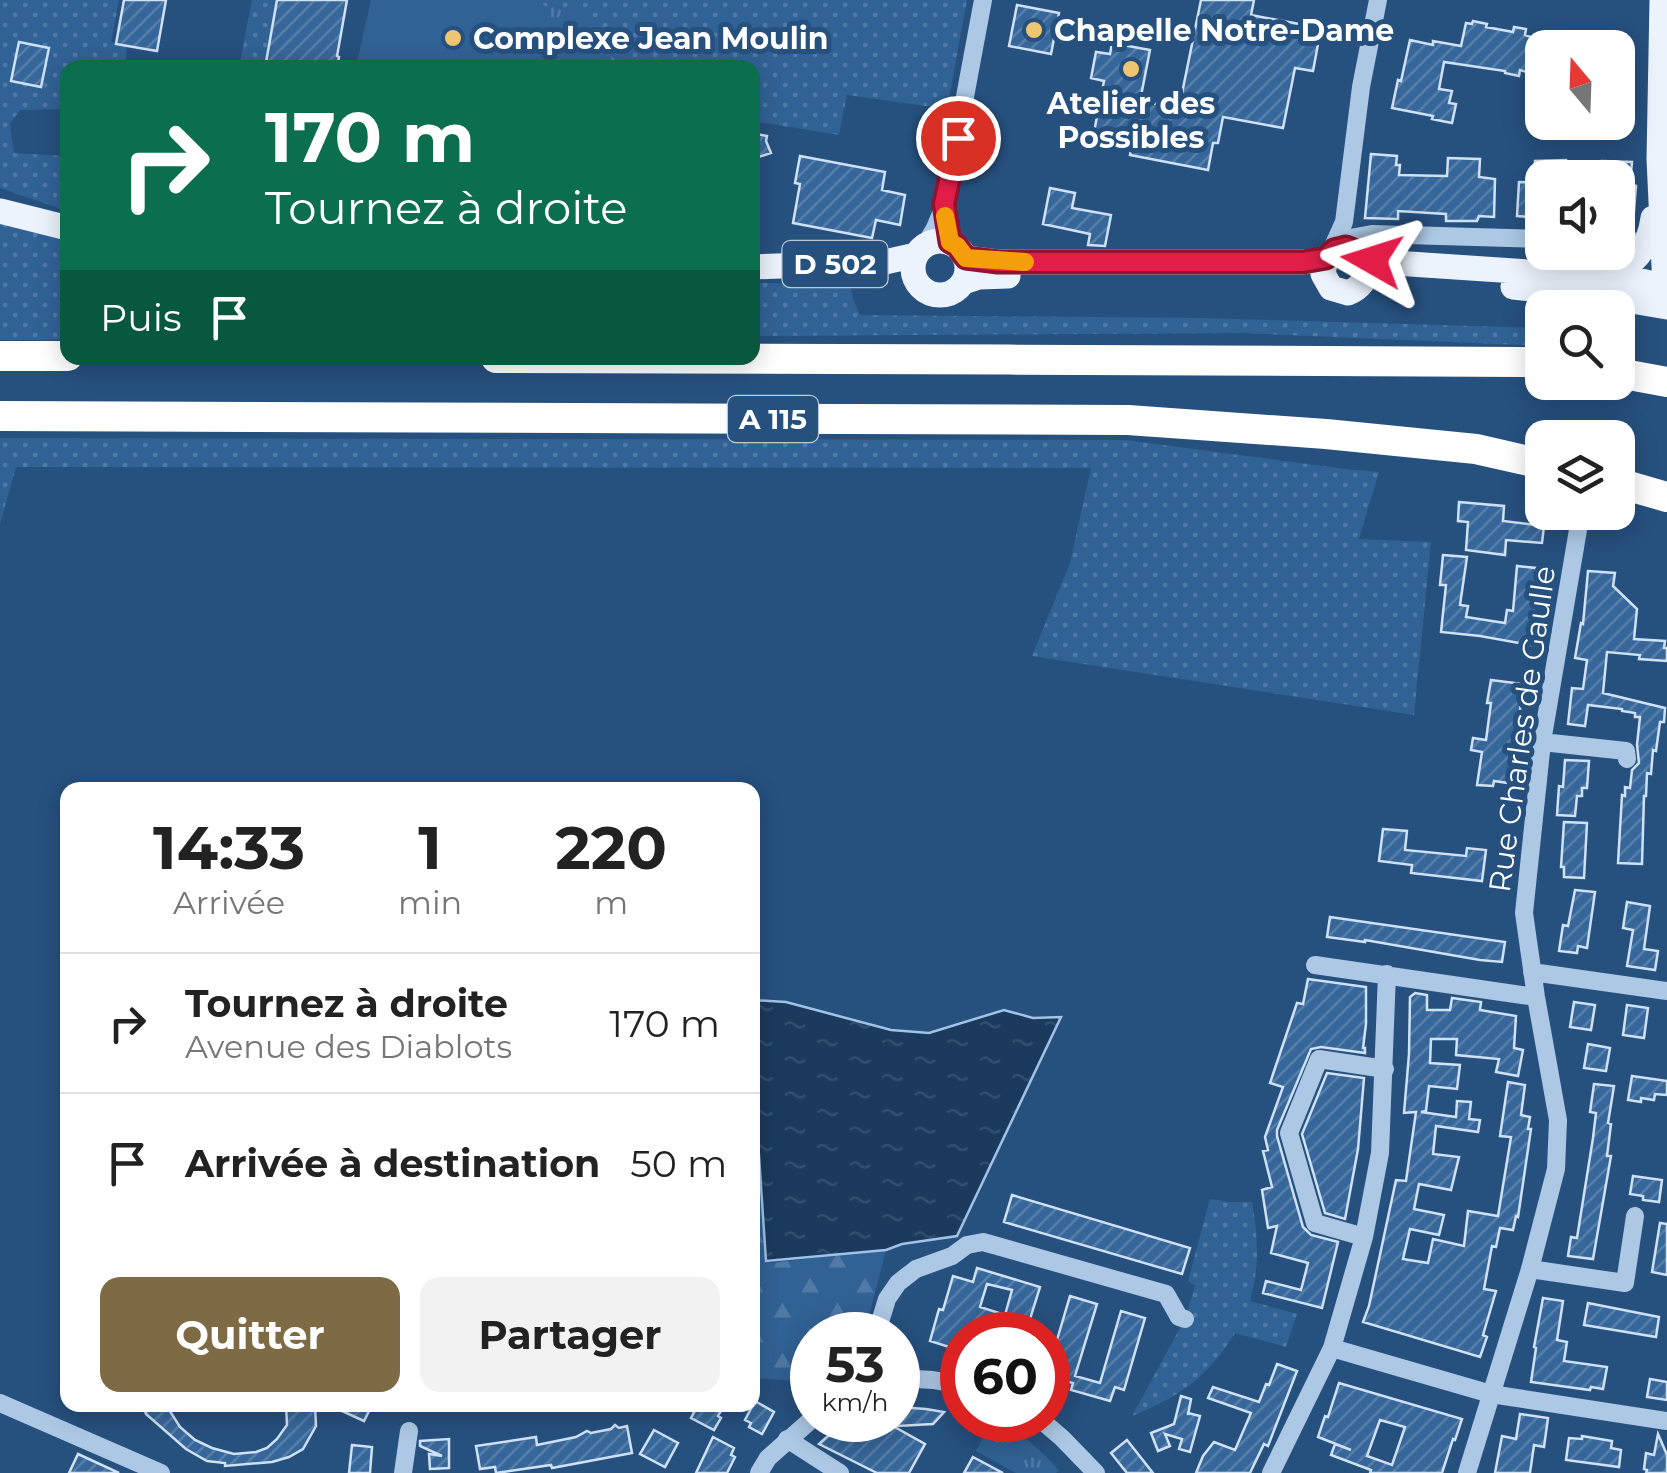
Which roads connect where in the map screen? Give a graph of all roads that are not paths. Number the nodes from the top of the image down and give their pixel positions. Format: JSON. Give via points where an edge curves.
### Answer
{"nodes":[{"id":1,"x":983,"y":0,"type":"edge"},
{"id":2,"x":1378,"y":0,"type":"edge"},
{"id":3,"x":1662,"y":0,"type":"edge"},
{"id":4,"x":1660,"y":158,"type":"junction"},
{"id":5,"x":0,"y":209,"type":"edge"},
{"id":6,"x":60,"y":226,"type":"edge"},
{"id":7,"x":1525,"y":238,"type":"edge"},
{"id":8,"x":1635,"y":242,"type":"edge"},
{"id":9,"x":1648,"y":242,"type":"junction"},
{"id":10,"x":1346,"y":255,"type":"junction"},
{"id":11,"x":939,"y":260,"type":"junction"},
{"id":12,"x":760,"y":268,"type":"edge"},
{"id":13,"x":1599,"y":277,"type":"junction"},
{"id":14,"x":1667,"y":297,"type":"edge"},
{"id":15,"x":0,"y":356,"type":"edge"},
{"id":16,"x":60,"y":356,"type":"edge"},
{"id":17,"x":760,"y":360,"type":"edge"},
{"id":18,"x":1525,"y":362,"type":"edge"},
{"id":19,"x":1635,"y":376,"type":"edge"},
{"id":20,"x":1667,"y":382,"type":"edge"},
{"id":21,"x":0,"y":416,"type":"edge"},
{"id":22,"x":1525,"y":460,"type":"edge"},
{"id":23,"x":1635,"y":489,"type":"edge"},
{"id":24,"x":1667,"y":497,"type":"edge"},
{"id":25,"x":1578,"y":530,"type":"edge"},
{"id":26,"x":1542,"y":742,"type":"junction"},
{"id":27,"x":1627,"y":748,"type":"dead end"},
{"id":28,"x":1316,"y":965,"type":"dead end"},
{"id":29,"x":1532,"y":972,"type":"junction"},
{"id":30,"x":1387,"y":974,"type":"junction"},
{"id":31,"x":1667,"y":990,"type":"edge"},
{"id":32,"x":1536,"y":997,"type":"junction"},
{"id":33,"x":1385,"y":1068,"type":"junction"},
{"id":34,"x":1635,"y":1216,"type":"dead end"},
{"id":35,"x":1364,"y":1237,"type":"junction"},
{"id":36,"x":1530,"y":1269,"type":"junction"},
{"id":37,"x":883,"y":1312,"type":"edge"},
{"id":38,"x":1185,"y":1319,"type":"dead end"},
{"id":39,"x":1332,"y":1348,"type":"junction"},
{"id":40,"x":1491,"y":1394,"type":"junction"},
{"id":41,"x":0,"y":1404,"type":"edge"},
{"id":42,"x":1667,"y":1421,"type":"edge"},
{"id":43,"x":409,"y":1431,"type":"dead end"},
{"id":44,"x":790,"y":1437,"type":"edge"},
{"id":45,"x":787,"y":1439,"type":"junction"},
{"id":46,"x":1066,"y":1442,"type":"edge"},
{"id":47,"x":161,"y":1473,"type":"edge"},
{"id":48,"x":403,"y":1473,"type":"edge"},
{"id":49,"x":759,"y":1473,"type":"edge"},
{"id":50,"x":840,"y":1473,"type":"edge"},
{"id":51,"x":1096,"y":1473,"type":"edge"},
{"id":52,"x":1271,"y":1473,"type":"edge"},
{"id":53,"x":1467,"y":1473,"type":"edge"}],
"edges":[{"from":1,"to":11,"type":"street"},
{"from":2,"to":10,"type":"street","via":[[1361,86]]},
{"from":3,"to":4,"type":"main road"},
{"from":4,"to":9,"type":"main road"},
{"from":4,"to":14,"type":"main road"},
{"from":5,"to":6,"type":"main road"},
{"from":7,"to":10,"type":"street","via":[[1372,234]]},
{"from":8,"to":9,"type":"street"},
{"from":9,"to":13,"type":"main road","via":[[1631,263]]},
{"from":10,"to":11,"type":"main road","number":"D 502","via":[[1303,262]]},
{"from":10,"to":13,"type":"main road","number":"D 502"},
{"from":10,"to":14,"type":"main road","number":"D 502","via":[[1394,277],[1620,299]]},
{"from":11,"to":12,"type":"main road","number":"D 502"},
{"from":13,"to":14,"type":"main road","number":"D 502","via":[[1633,279]]},
{"from":15,"to":16,"type":"highway"},
{"from":17,"to":18,"type":"highway","number":"A 115"},
{"from":19,"to":20,"type":"highway"},
{"from":21,"to":22,"type":"highway","number":"A 115","via":[[1128,420],[1476,449]]},
{"from":23,"to":24,"type":"highway"},
{"from":25,"to":26,"type":"street","name":"Rue Charles de Gaulle"},
{"from":26,"to":27,"type":"street"},
{"from":26,"to":29,"type":"street","name":"Rue Charles de Gaulle","via":[[1524,914]]},
{"from":28,"to":30,"type":"street"},
{"from":29,"to":31,"type":"street"},
{"from":29,"to":32,"type":"street","name":"Rue Charles de Gaulle"},
{"from":30,"to":32,"type":"street"},
{"from":30,"to":33,"type":"street"},
{"from":32,"to":36,"type":"street","name":"Rue Charles de Gaulle","via":[[1558,1120],[1556,1169]]},
{"from":33,"to":35,"type":"street","via":[[1380,1152]]},
{"from":33,"to":35,"type":"street","via":[[1318,1060],[1290,1133],[1315,1222]]},
{"from":34,"to":36,"type":"street","via":[[1625,1282]]},
{"from":35,"to":39,"type":"street"},
{"from":36,"to":40,"type":"street","name":"Rue Charles de Gaulle"},
{"from":37,"to":38,"type":"street","via":[[898,1283],[916,1268],[983,1242],[1166,1294]]},
{"from":39,"to":40,"type":"street"},
{"from":39,"to":52,"type":"street"},
{"from":40,"to":42,"type":"street"},
{"from":40,"to":53,"type":"street","name":"Rue Charles de Gaulle"},
{"from":41,"to":47,"type":"street"},
{"from":43,"to":48,"type":"street"},
{"from":44,"to":45,"type":"street"},
{"from":45,"to":49,"type":"street"},
{"from":45,"to":50,"type":"street"},
{"from":46,"to":51,"type":"street"}]}
